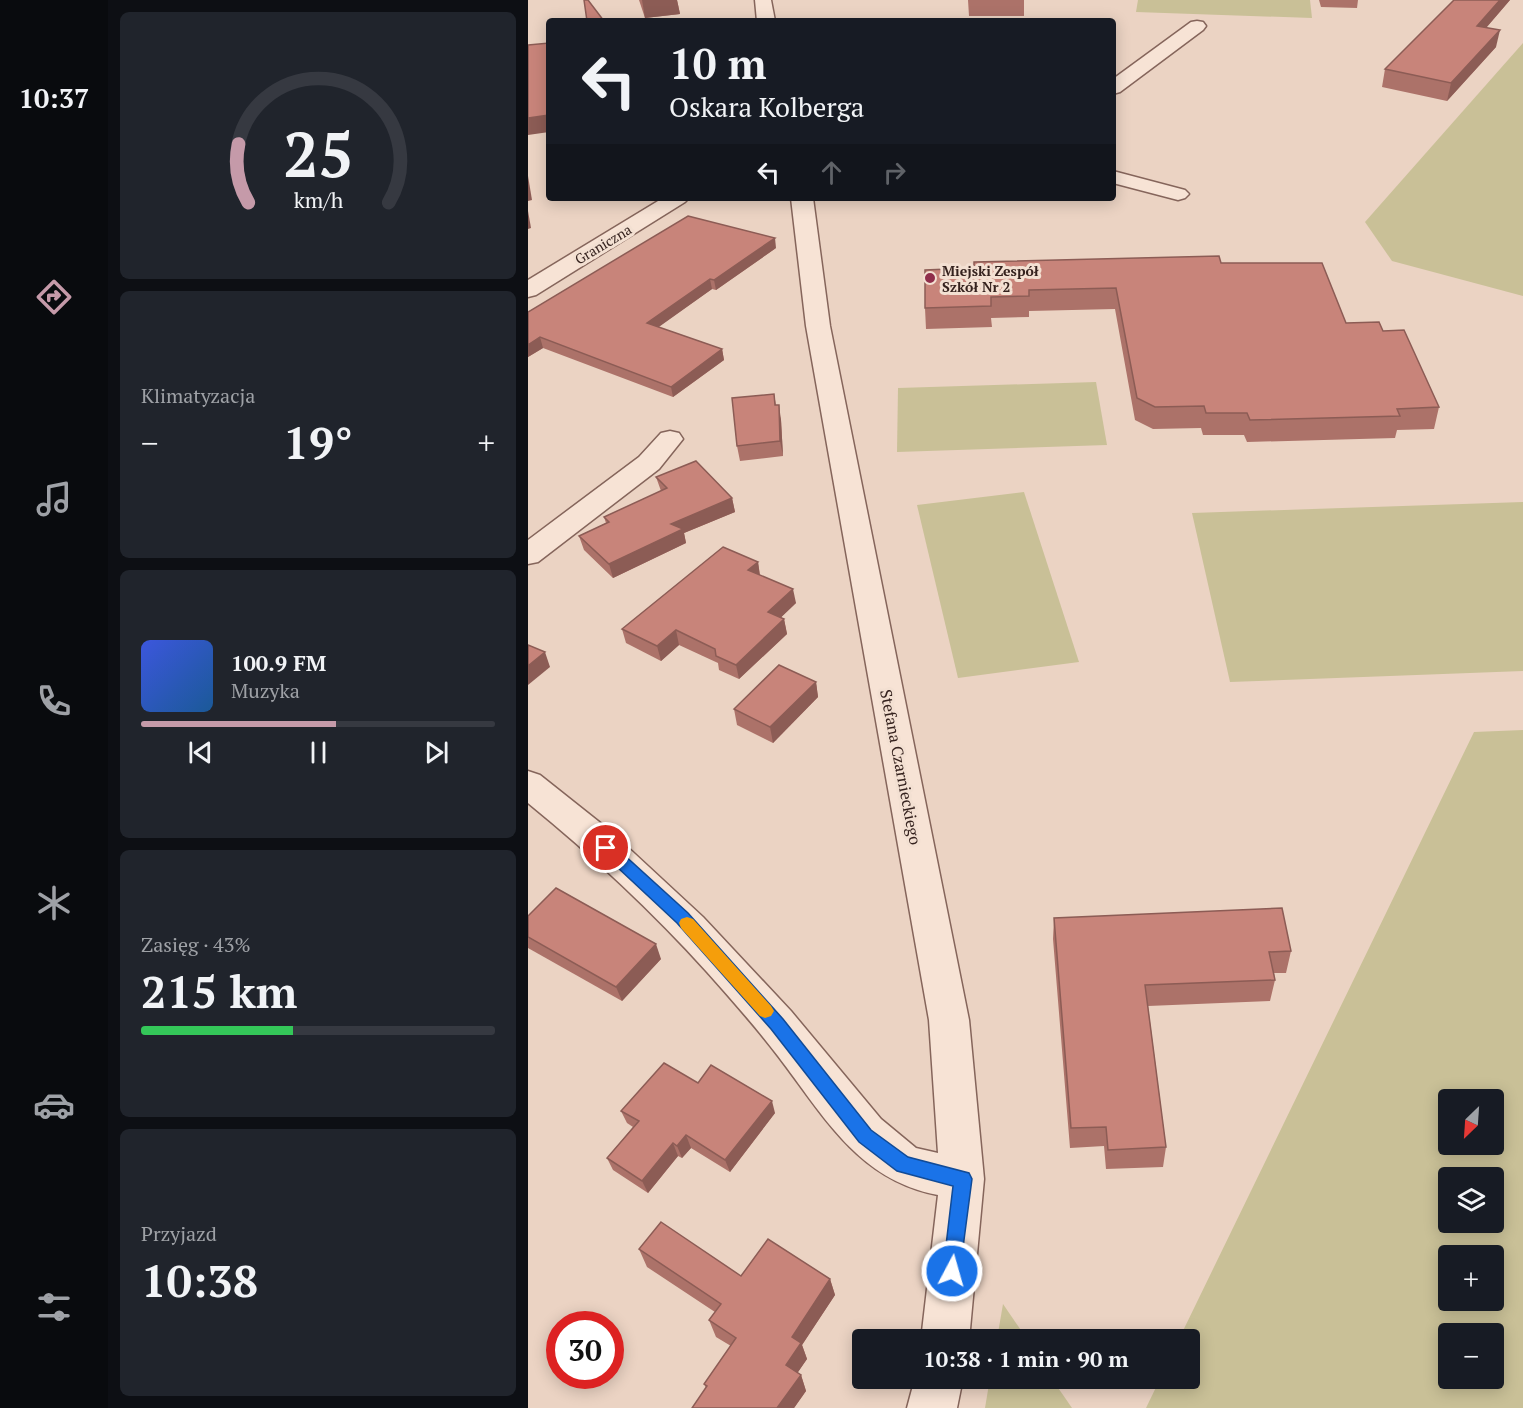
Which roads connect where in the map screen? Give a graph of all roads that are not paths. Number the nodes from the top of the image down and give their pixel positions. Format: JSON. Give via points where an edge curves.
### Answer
{"nodes":[{"id":1,"x":764,"y":0,"type":"edge"},
{"id":2,"x":766,"y":18,"type":"edge"},
{"id":3,"x":1197,"y":26,"type":"dead end"},
{"id":4,"x":1116,"y":86,"type":"edge"},
{"id":5,"x":1116,"y":178,"type":"edge"},
{"id":6,"x":1178,"y":194,"type":"dead end"},
{"id":7,"x":673,"y":201,"type":"edge"},
{"id":8,"x":802,"y":201,"type":"edge"},
{"id":9,"x":528,"y":290,"type":"edge"},
{"id":10,"x":670,"y":439,"type":"dead end"},
{"id":11,"x":528,"y":555,"type":"edge"},
{"id":12,"x":528,"y":784,"type":"edge"},
{"id":13,"x":962,"y":1179,"type":"junction"},
{"id":14,"x":946,"y":1329,"type":"edge"},
{"id":15,"x":936,"y":1389,"type":"edge"},
{"id":16,"x":932,"y":1408,"type":"edge"}],
"edges":[{"from":1,"to":2,"type":"street"},
{"from":3,"to":4,"type":"street"},
{"from":5,"to":6,"type":"street"},
{"from":7,"to":9,"type":"street","name":"Graniczna"},
{"from":8,"to":13,"type":"street","name":"Stefana Czarnieckiego","via":[[818,326],[949,1020]]},
{"from":10,"to":11,"type":"street","via":[[649,463]]},
{"from":12,"to":13,"type":"street","via":[[576,820],[682,918],[777,1024],[865,1136],[903,1165]]},
{"from":13,"to":14,"type":"street","name":"Stefana Czarnieckiego"},
{"from":15,"to":16,"type":"street"}]}
